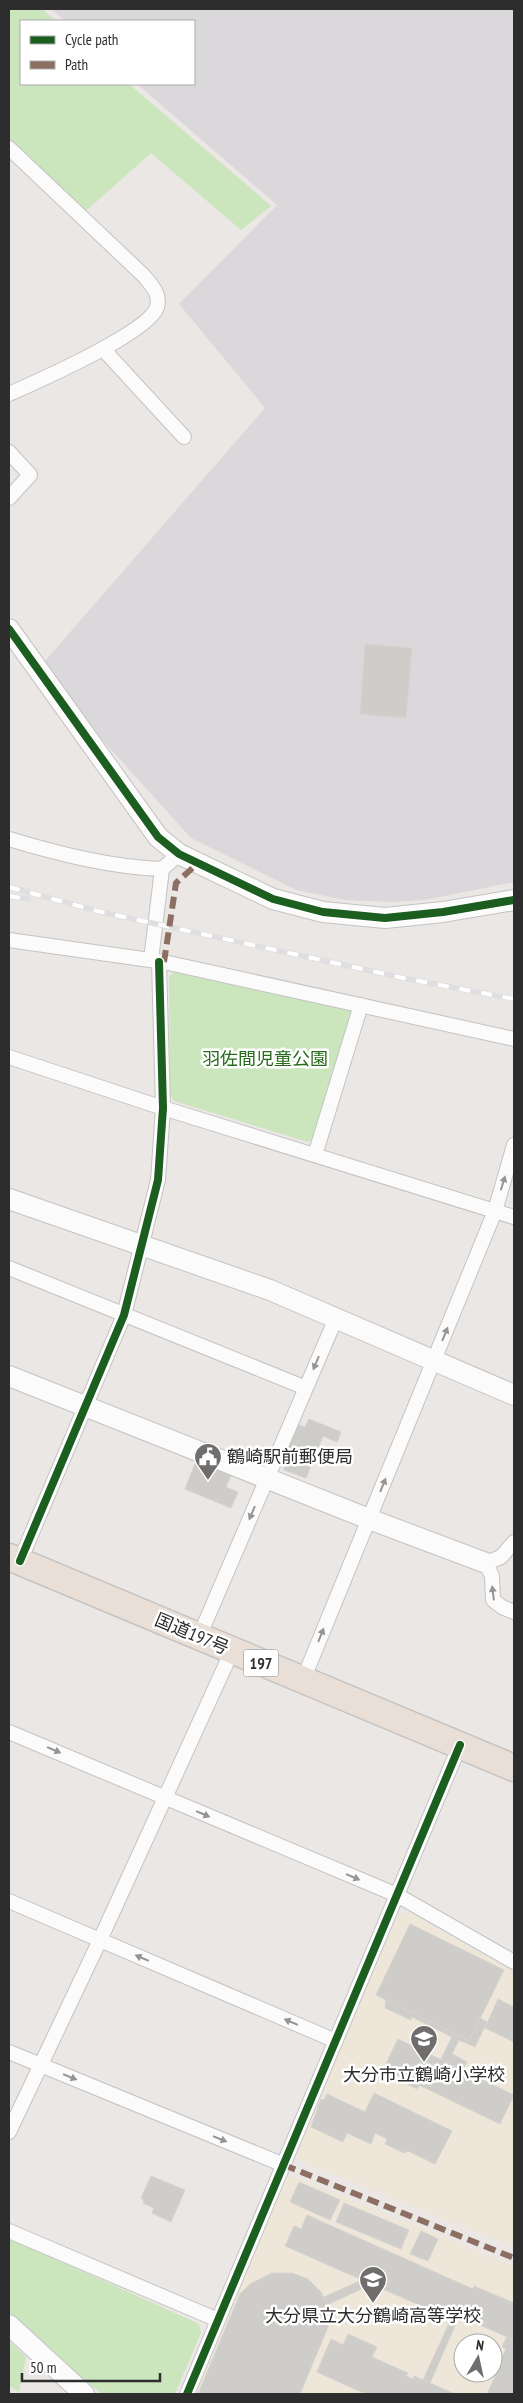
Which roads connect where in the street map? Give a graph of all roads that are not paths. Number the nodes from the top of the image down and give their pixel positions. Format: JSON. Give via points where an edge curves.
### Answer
{"nodes":[{"id":1,"x":9,"y":148,"type":"edge"},
{"id":2,"x":103,"y":349,"type":"junction"},
{"id":3,"x":9,"y":394,"type":"edge"},
{"id":4,"x":184,"y":437,"type":"dead end"},
{"id":5,"x":9,"y":452,"type":"edge"},
{"id":6,"x":9,"y":498,"type":"edge"},
{"id":7,"x":9,"y":629,"type":"edge"},
{"id":8,"x":9,"y":839,"type":"edge"},
{"id":9,"x":179,"y":854,"type":"junction"},
{"id":10,"x":162,"y":869,"type":"junction"},
{"id":11,"x":514,"y":900,"type":"edge"},
{"id":12,"x":9,"y":940,"type":"edge"},
{"id":13,"x":155,"y":961,"type":"junction"},
{"id":14,"x":361,"y":1005,"type":"junction"},
{"id":15,"x":514,"y":1039,"type":"edge"},
{"id":16,"x":9,"y":1057,"type":"edge"},
{"id":17,"x":163,"y":1108,"type":"junction"},
{"id":18,"x":514,"y":1145,"type":"edge"},
{"id":19,"x":315,"y":1155,"type":"junction"},
{"id":20,"x":9,"y":1199,"type":"edge"},
{"id":21,"x":495,"y":1211,"type":"junction"},
{"id":22,"x":514,"y":1217,"type":"edge"},
{"id":23,"x":141,"y":1246,"type":"junction"},
{"id":24,"x":9,"y":1268,"type":"edge"},
{"id":25,"x":124,"y":1315,"type":"junction"},
{"id":26,"x":336,"y":1318,"type":"junction"},
{"id":27,"x":434,"y":1361,"type":"junction"},
{"id":28,"x":9,"y":1376,"type":"edge"},
{"id":29,"x":306,"y":1388,"type":"junction"},
{"id":30,"x":514,"y":1396,"type":"edge"},
{"id":31,"x":85,"y":1406,"type":"junction"},
{"id":32,"x":267,"y":1478,"type":"junction"},
{"id":33,"x":369,"y":1519,"type":"junction"},
{"id":34,"x":514,"y":1542,"type":"edge"},
{"id":35,"x":14,"y":1559,"type":"edge"},
{"id":36,"x":486,"y":1563,"type":"junction"},
{"id":37,"x":514,"y":1612,"type":"edge"},
{"id":38,"x":199,"y":1637,"type":"junction"},
{"id":39,"x":232,"y":1651,"type":"junction"},
{"id":40,"x":303,"y":1680,"type":"junction"},
{"id":41,"x":9,"y":1732,"type":"edge"},
{"id":42,"x":460,"y":1745,"type":"junction"},
{"id":43,"x":514,"y":1768,"type":"edge"},
{"id":44,"x":164,"y":1797,"type":"junction"},
{"id":45,"x":397,"y":1895,"type":"junction"},
{"id":46,"x":9,"y":1901,"type":"edge"},
{"id":47,"x":100,"y":1940,"type":"junction"},
{"id":48,"x":514,"y":1962,"type":"edge"},
{"id":49,"x":336,"y":2041,"type":"junction"},
{"id":50,"x":9,"y":2052,"type":"edge"},
{"id":51,"x":41,"y":2066,"type":"junction"},
{"id":52,"x":9,"y":2132,"type":"edge"},
{"id":53,"x":284,"y":2165,"type":"junction"},
{"id":54,"x":9,"y":2231,"type":"edge"},
{"id":55,"x":218,"y":2320,"type":"junction"},
{"id":56,"x":9,"y":2326,"type":"edge"},
{"id":57,"x":84,"y":2394,"type":"edge"},
{"id":58,"x":187,"y":2394,"type":"edge"}],
"edges":[{"from":1,"to":2,"type":"street","via":[[144,276],[158,294],[157,307],[149,319]]},
{"from":2,"to":3,"type":"street"},
{"from":2,"to":4,"type":"street"},
{"from":5,"to":6,"type":"street","via":[[30,475]]},
{"from":7,"to":9,"type":"street","via":[[158,837]]},
{"from":8,"to":10,"type":"street","via":[[95,861],[132,868]]},
{"from":9,"to":10,"type":"street"},
{"from":9,"to":11,"type":"street","via":[[273,899],[323,912],[385,918]]},
{"from":10,"to":13,"type":"street"},
{"from":12,"to":13,"type":"street"},
{"from":13,"to":14,"type":"street"},
{"from":13,"to":17,"type":"street"},
{"from":14,"to":15,"type":"street"},
{"from":14,"to":19,"type":"street"},
{"from":16,"to":17,"type":"street"},
{"from":17,"to":19,"type":"street"},
{"from":17,"to":23,"type":"street","via":[[158,1180]]},
{"from":21,"to":18,"type":"street","one_way":true},
{"from":19,"to":21,"type":"street"},
{"from":20,"to":23,"type":"street"},
{"from":21,"to":22,"type":"street"},
{"from":27,"to":21,"type":"street","one_way":true},
{"from":23,"to":25,"type":"street"},
{"from":23,"to":26,"type":"street","via":[[270,1290]]},
{"from":24,"to":25,"type":"street"},
{"from":25,"to":29,"type":"street"},
{"from":25,"to":31,"type":"street"},
{"from":26,"to":27,"type":"street"},
{"from":26,"to":29,"type":"street","one_way":true},
{"from":27,"to":30,"type":"street"},
{"from":33,"to":27,"type":"street","one_way":true},
{"from":28,"to":31,"type":"street"},
{"from":29,"to":32,"type":"street"},
{"from":31,"to":32,"type":"street"},
{"from":31,"to":35,"type":"street"},
{"from":32,"to":33,"type":"street"},
{"from":32,"to":38,"type":"street","one_way":true},
{"from":33,"to":36,"type":"street"},
{"from":40,"to":33,"type":"street","one_way":true},
{"from":34,"to":36,"type":"street","via":[[501,1557]]},
{"from":35,"to":38,"type":"highway","name":"国道197号","number":"197"},
{"from":37,"to":36,"type":"street","one_way":true,"via":[[493,1600],[492,1576]]},
{"from":38,"to":39,"type":"highway","name":"国道197号","number":"197"},
{"from":39,"to":40,"type":"highway","name":"国道197号","number":"197"},
{"from":39,"to":44,"type":"street"},
{"from":40,"to":42,"type":"highway","name":"国道197号","number":"197"},
{"from":41,"to":44,"type":"street","one_way":true},
{"from":42,"to":43,"type":"highway","name":"国道197号","number":"197"},
{"from":42,"to":45,"type":"street"},
{"from":44,"to":45,"type":"street","one_way":true},
{"from":44,"to":47,"type":"street"},
{"from":45,"to":48,"type":"street"},
{"from":45,"to":49,"type":"street"},
{"from":46,"to":47,"type":"street"},
{"from":49,"to":47,"type":"street","one_way":true},
{"from":47,"to":51,"type":"street"},
{"from":49,"to":53,"type":"street"},
{"from":50,"to":51,"type":"street"},
{"from":51,"to":52,"type":"street"},
{"from":51,"to":53,"type":"street","one_way":true},
{"from":53,"to":55,"type":"street"},
{"from":54,"to":55,"type":"street"},
{"from":55,"to":58,"type":"street"},
{"from":56,"to":57,"type":"street"}]}
